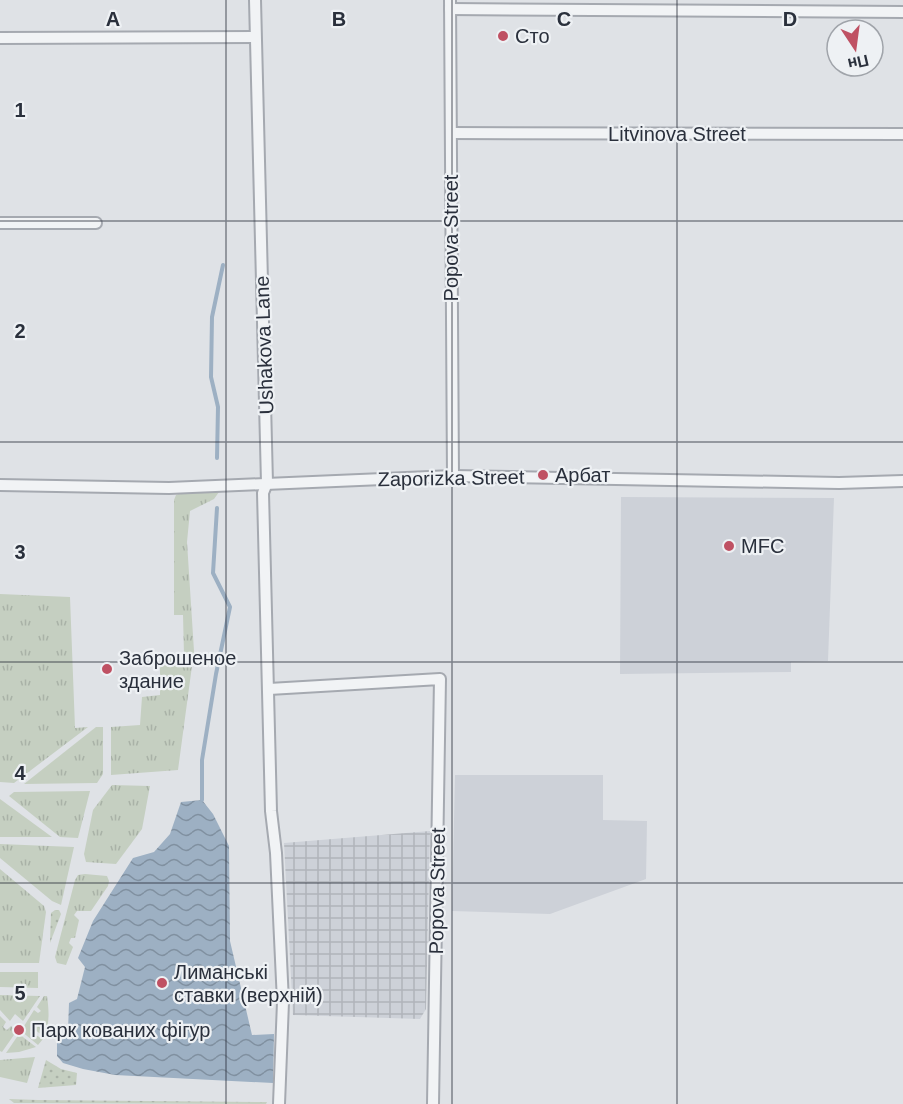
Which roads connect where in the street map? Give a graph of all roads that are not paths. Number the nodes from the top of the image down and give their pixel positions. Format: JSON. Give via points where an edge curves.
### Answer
{"nodes":[{"id":1,"x":255,"y":0,"type":"edge"},
{"id":2,"x":450,"y":5,"type":"edge"},
{"id":3,"x":903,"y":12,"type":"edge"},
{"id":4,"x":255,"y":37,"type":"junction"},
{"id":5,"x":0,"y":38,"type":"edge"},
{"id":6,"x":451,"y":133,"type":"junction"},
{"id":7,"x":903,"y":134,"type":"edge"},
{"id":8,"x":0,"y":223,"type":"edge"},
{"id":9,"x":96,"y":223,"type":"dead end"},
{"id":10,"x":453,"y":476,"type":"junction"},
{"id":11,"x":903,"y":481,"type":"edge"},
{"id":12,"x":267,"y":483,"type":"junction"},
{"id":13,"x":0,"y":484,"type":"edge"},
{"id":14,"x":269,"y":689,"type":"junction"},
{"id":15,"x":279,"y":1104,"type":"edge"},
{"id":16,"x":433,"y":1104,"type":"edge"}],
"edges":[{"from":1,"to":4,"type":"street","name":"Ushakova Lane"},
{"from":2,"to":3,"type":"street"},
{"from":2,"to":6,"type":"street","name":"Popova Street"},
{"from":4,"to":5,"type":"street"},
{"from":4,"to":12,"type":"street","name":"Ushakova Lane"},
{"from":6,"to":7,"type":"street","name":"Litvinova Street"},
{"from":6,"to":10,"type":"street","name":"Popova Street"},
{"from":8,"to":9,"type":"street"},
{"from":10,"to":11,"type":"street","name":"Zaporizka Street"},
{"from":10,"to":12,"type":"street","name":"Zaporizka Street"},
{"from":12,"to":13,"type":"street","name":"Zaporizka Street","via":[[170,488]]},
{"from":12,"to":14,"type":"street","name":"Ushakova Lane","via":[[263,493]]},
{"from":14,"to":15,"type":"street","name":"Ushakova Lane","via":[[271,811],[284,1002]]},
{"from":14,"to":16,"type":"street","name":"Popova Street","via":[[440,679]]}]}
